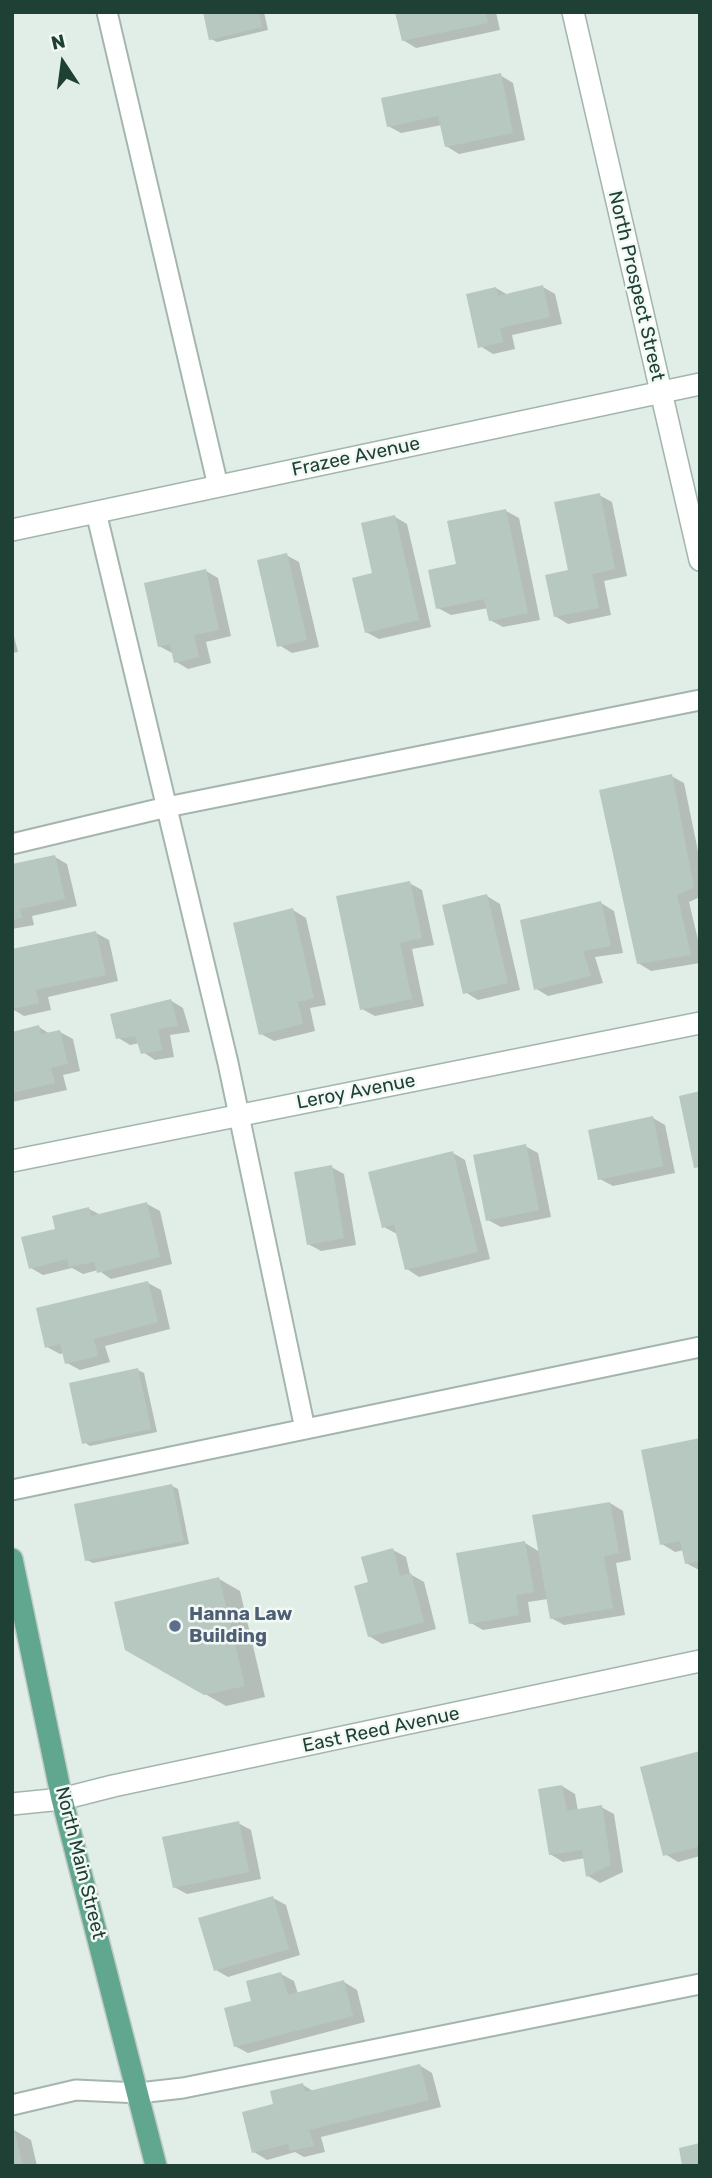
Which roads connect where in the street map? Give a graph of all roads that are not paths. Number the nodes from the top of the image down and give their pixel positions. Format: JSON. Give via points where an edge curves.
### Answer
{"nodes":[{"id":1,"x":107,"y":12,"type":"edge"},
{"id":2,"x":573,"y":12,"type":"edge"},
{"id":3,"x":700,"y":384,"type":"edge"},
{"id":4,"x":661,"y":393,"type":"junction"},
{"id":5,"x":218,"y":486,"type":"junction"},
{"id":6,"x":96,"y":512,"type":"junction"},
{"id":7,"x":12,"y":530,"type":"edge"},
{"id":8,"x":700,"y":561,"type":"edge"},
{"id":9,"x":700,"y":700,"type":"edge"},
{"id":10,"x":167,"y":807,"type":"junction"},
{"id":11,"x":12,"y":844,"type":"edge"},
{"id":12,"x":700,"y":1023,"type":"edge"},
{"id":13,"x":239,"y":1116,"type":"junction"},
{"id":14,"x":12,"y":1161,"type":"edge"},
{"id":15,"x":700,"y":1348,"type":"edge"},
{"id":16,"x":305,"y":1429,"type":"junction"},
{"id":17,"x":12,"y":1490,"type":"edge"},
{"id":18,"x":12,"y":1559,"type":"edge"},
{"id":19,"x":700,"y":1661,"type":"edge"},
{"id":20,"x":62,"y":1799,"type":"junction"},
{"id":21,"x":12,"y":1804,"type":"edge"},
{"id":22,"x":700,"y":1984,"type":"edge"},
{"id":23,"x":139,"y":2093,"type":"junction"},
{"id":24,"x":12,"y":2105,"type":"edge"},
{"id":25,"x":156,"y":2166,"type":"edge"}],
"edges":[{"from":1,"to":5,"type":"lane"},
{"from":2,"to":4,"type":"street","name":"North Prospect Street"},
{"from":3,"to":4,"type":"street","name":"Frazee Avenue"},
{"from":4,"to":5,"type":"street","name":"Frazee Avenue"},
{"from":4,"to":8,"type":"street","name":"North Prospect Street"},
{"from":5,"to":6,"type":"street","name":"Frazee Avenue"},
{"from":6,"to":7,"type":"street","name":"Frazee Avenue"},
{"from":6,"to":10,"type":"lane"},
{"from":9,"to":10,"type":"lane"},
{"from":10,"to":11,"type":"lane"},
{"from":10,"to":13,"type":"lane"},
{"from":12,"to":13,"type":"street","name":"Leroy Avenue"},
{"from":13,"to":14,"type":"street","name":"Leroy Avenue"},
{"from":13,"to":16,"type":"lane"},
{"from":15,"to":16,"type":"lane"},
{"from":16,"to":17,"type":"lane"},
{"from":18,"to":20,"type":"main road","name":"North Main Street"},
{"from":19,"to":20,"type":"street","name":"East Reed Avenue"},
{"from":20,"to":21,"type":"street","name":"East Reed Avenue"},
{"from":20,"to":23,"type":"main road","name":"North Main Street"},
{"from":22,"to":23,"type":"lane"},
{"from":23,"to":24,"type":"lane","via":[[76,2090]]},
{"from":23,"to":25,"type":"main road","name":"North Main Street"}]}
